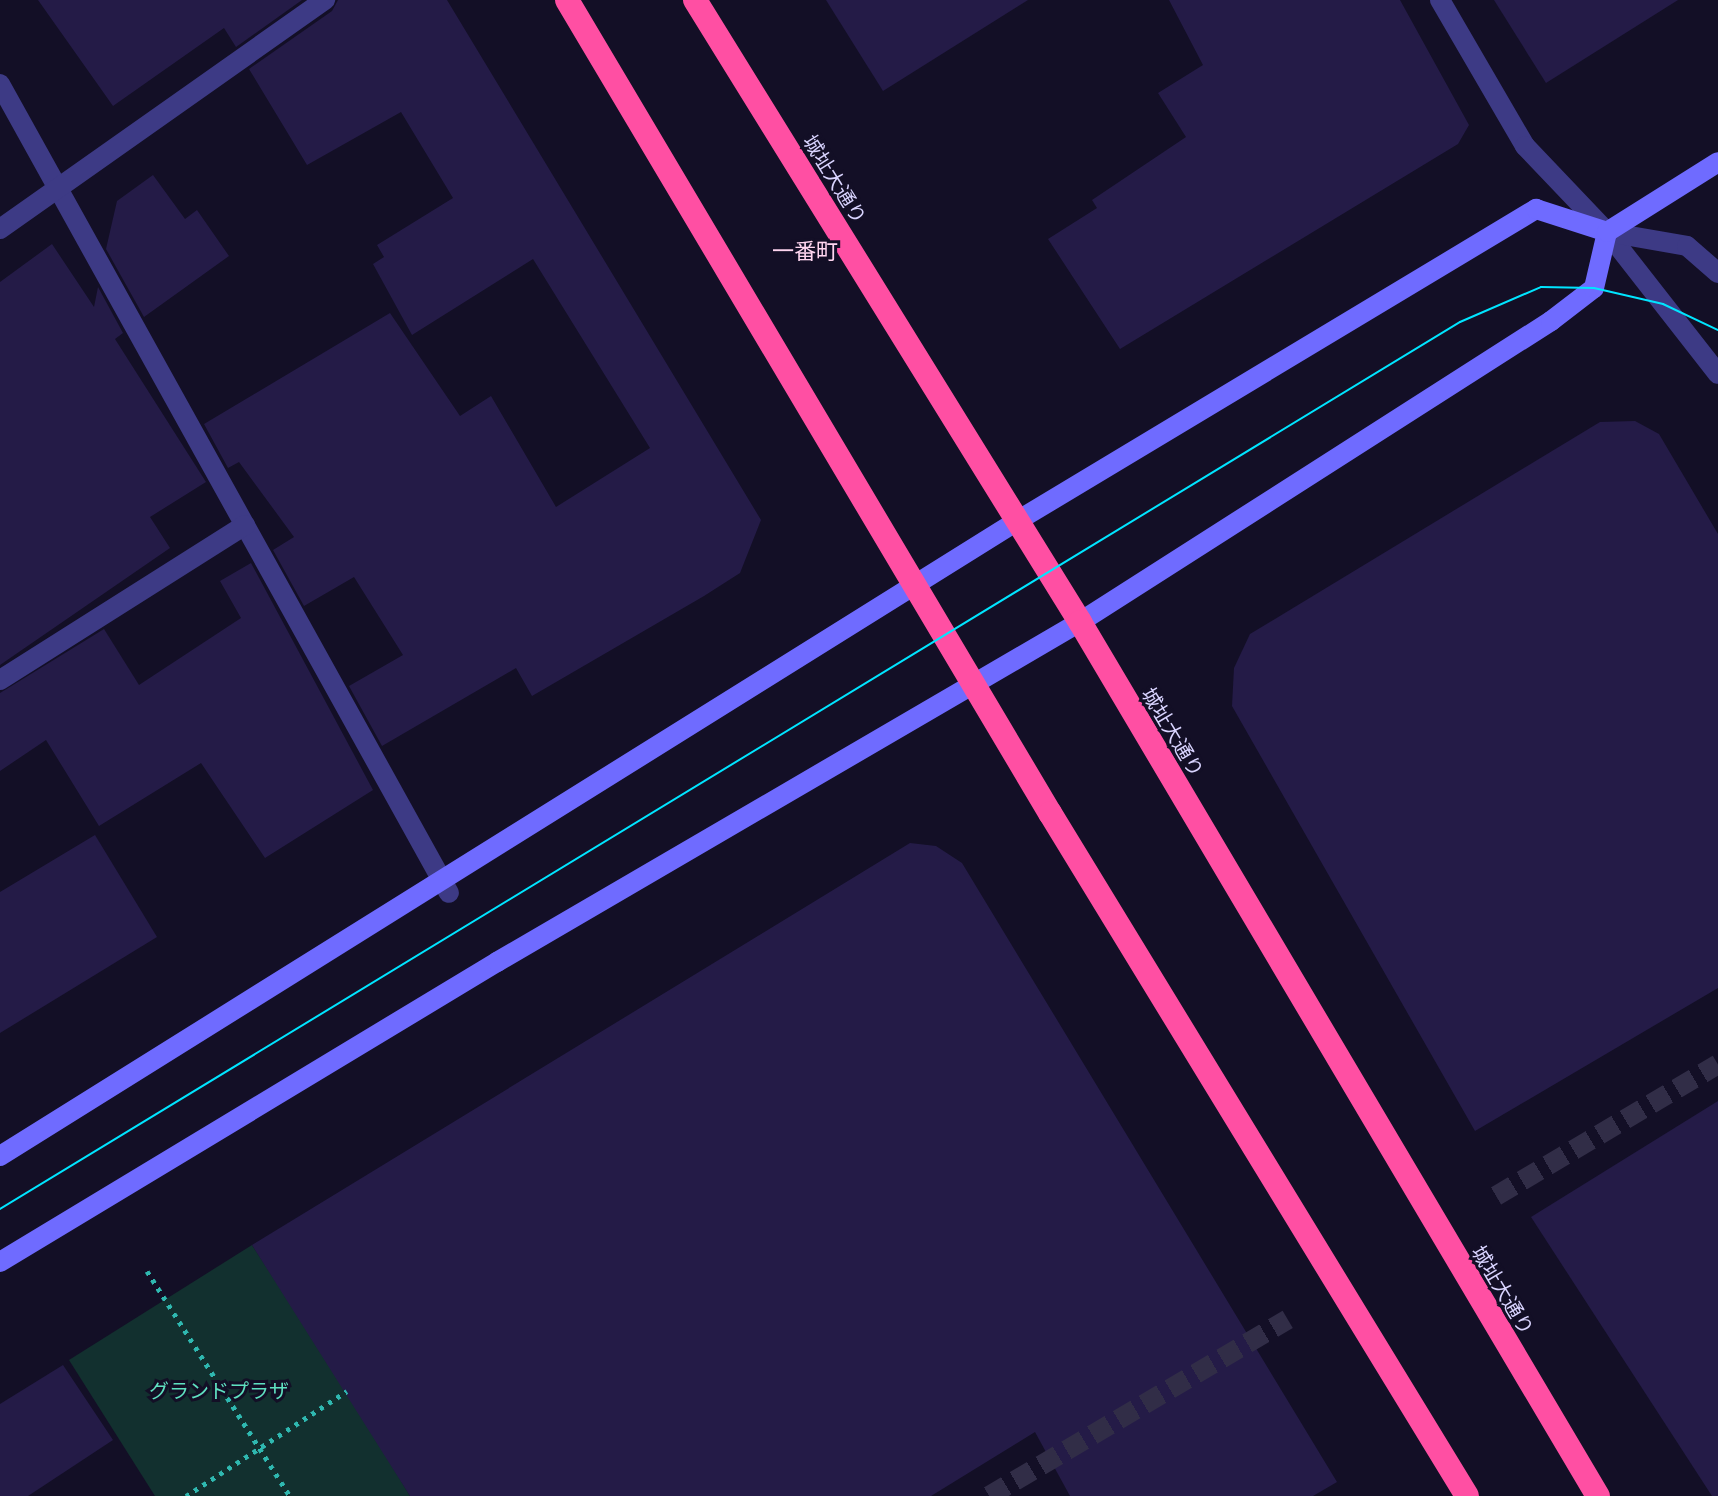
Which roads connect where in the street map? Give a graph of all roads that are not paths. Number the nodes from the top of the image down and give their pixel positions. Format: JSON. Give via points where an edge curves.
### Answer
{"nodes":[{"id":1,"x":325,"y":0,"type":"edge"},
{"id":2,"x":567,"y":0,"type":"edge"},
{"id":3,"x":695,"y":0,"type":"edge"},
{"id":4,"x":1440,"y":0,"type":"edge"},
{"id":5,"x":0,"y":84,"type":"edge"},
{"id":6,"x":1718,"y":162,"type":"edge"},
{"id":7,"x":57,"y":187,"type":"junction"},
{"id":8,"x":0,"y":229,"type":"edge"},
{"id":9,"x":1607,"y":232,"type":"junction"},
{"id":10,"x":1718,"y":273,"type":"edge"},
{"id":11,"x":1718,"y":374,"type":"edge"},
{"id":12,"x":1017,"y":521,"type":"junction"},
{"id":13,"x":245,"y":525,"type":"junction"},
{"id":14,"x":919,"y":584,"type":"junction"},
{"id":15,"x":1080,"y":622,"type":"junction"},
{"id":16,"x":0,"y":680,"type":"edge"},
{"id":17,"x":973,"y":684,"type":"junction"},
{"id":18,"x":446,"y":887,"type":"junction"},
{"id":19,"x":2,"y":1152,"type":"edge"},
{"id":20,"x":0,"y":1262,"type":"edge"},
{"id":21,"x":1467,"y":1496,"type":"edge"},
{"id":22,"x":1598,"y":1496,"type":"edge"}],
"edges":[{"from":1,"to":7,"type":"street"},
{"from":2,"to":14,"type":"highway"},
{"from":3,"to":12,"type":"highway","name":"城址大通り"},
{"from":4,"to":9,"type":"street","via":[[1525,146]]},
{"from":5,"to":7,"type":"street"},
{"from":6,"to":9,"type":"street"},
{"from":7,"to":8,"type":"street"},
{"from":7,"to":13,"type":"street"},
{"from":9,"to":10,"type":"street","via":[[1687,246]]},
{"from":9,"to":11,"type":"street"},
{"from":9,"to":12,"type":"street","via":[[1536,209]]},
{"from":9,"to":15,"type":"street","via":[[1594,288],[1551,321]]},
{"from":12,"to":14,"type":"street"},
{"from":12,"to":15,"type":"highway","name":"城址大通り"},
{"from":13,"to":16,"type":"street"},
{"from":13,"to":18,"type":"street"},
{"from":14,"to":17,"type":"highway"},
{"from":14,"to":18,"type":"street"},
{"from":15,"to":17,"type":"street"},
{"from":15,"to":22,"type":"highway","name":"城址大通り"},
{"from":17,"to":20,"type":"street","via":[[497,962]]},
{"from":17,"to":21,"type":"highway"},
{"from":18,"to":19,"type":"street"}]}
